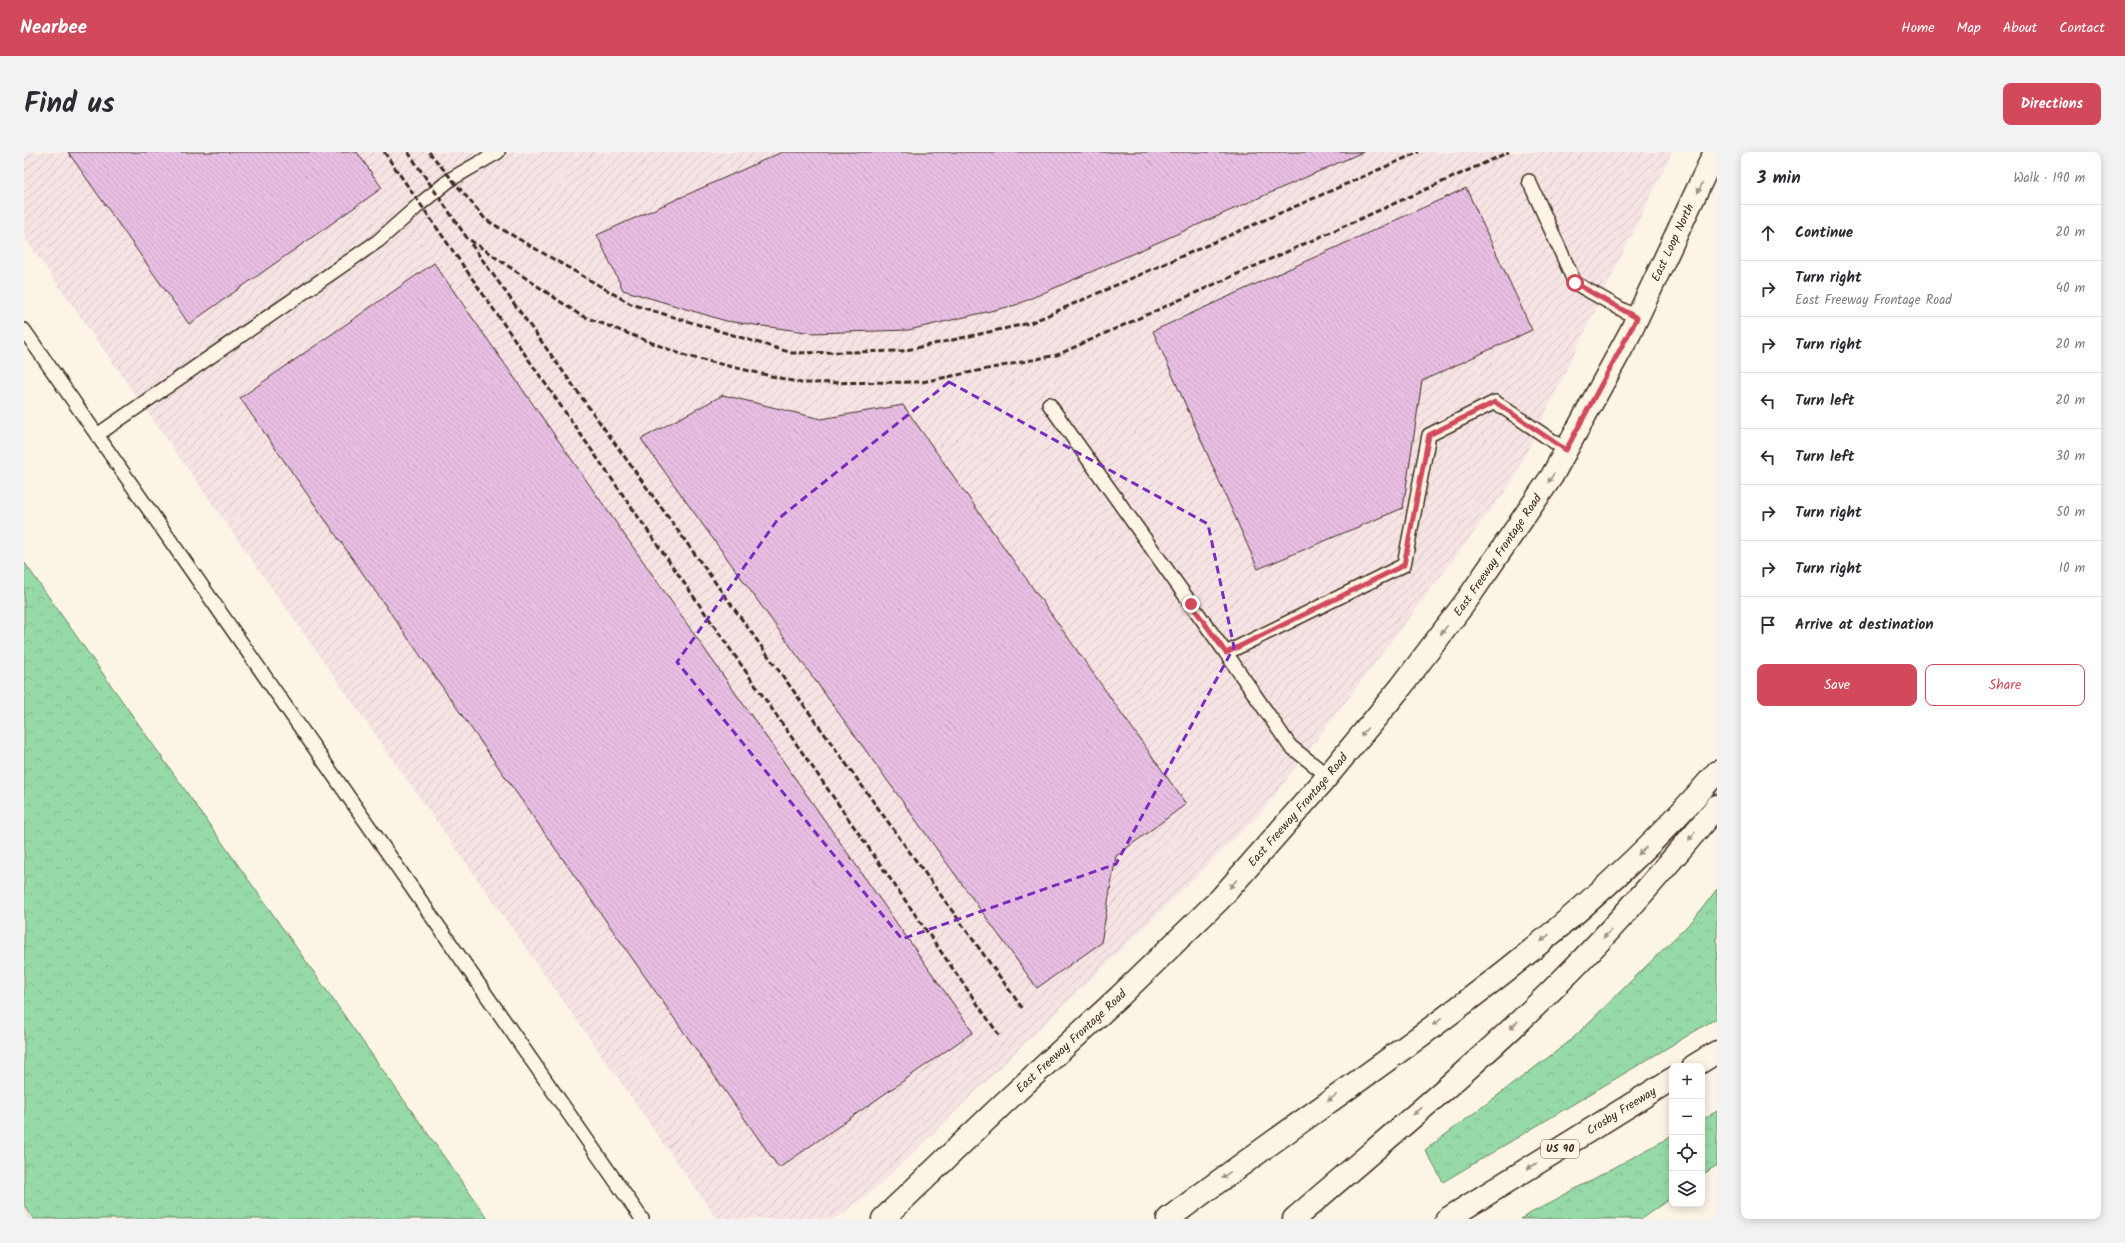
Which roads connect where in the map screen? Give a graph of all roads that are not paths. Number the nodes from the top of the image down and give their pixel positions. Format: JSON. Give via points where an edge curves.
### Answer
{"nodes":[{"id":1,"x":498,"y":152,"type":"edge"},
{"id":2,"x":1715,"y":152,"type":"edge"},
{"id":3,"x":1529,"y":181,"type":"dead end"},
{"id":4,"x":1634,"y":325,"type":"junction"},
{"id":5,"x":24,"y":330,"type":"edge"},
{"id":6,"x":1049,"y":404,"type":"dead end"},
{"id":7,"x":97,"y":435,"type":"junction"},
{"id":8,"x":1566,"y":450,"type":"junction"},
{"id":9,"x":1226,"y":653,"type":"junction"},
{"id":10,"x":1717,"y":772,"type":"edge"},
{"id":11,"x":1328,"y":776,"type":"junction"},
{"id":12,"x":1717,"y":806,"type":"edge"},
{"id":13,"x":1717,"y":1052,"type":"edge"},
{"id":14,"x":1699,"y":1063,"type":"edge"},
{"id":15,"x":1669,"y":1081,"type":"edge"},
{"id":16,"x":642,"y":1219,"type":"edge"},
{"id":17,"x":883,"y":1219,"type":"edge"},
{"id":18,"x":1168,"y":1219,"type":"edge"},
{"id":19,"x":1294,"y":1219,"type":"edge"},
{"id":20,"x":1447,"y":1219,"type":"edge"}],
"edges":[{"from":1,"to":7,"type":"lane","via":[[451,179],[378,242]]},
{"from":2,"to":4,"type":"main road","name":"East Loop North","one_way":true},
{"from":3,"to":4,"type":"lane","via":[[1575,283]]},
{"from":4,"to":8,"type":"main road","name":"East Freeway Frontage Road"},
{"from":5,"to":7,"type":"lane"},
{"from":6,"to":9,"type":"lane"},
{"from":7,"to":16,"type":"lane"},
{"from":8,"to":9,"type":"lane","via":[[1495,402],[1429,435],[1404,565]]},
{"from":8,"to":11,"type":"main road","name":"East Freeway Frontage Road","one_way":true,"via":[[1552,476],[1467,600],[1401,687]]},
{"from":9,"to":11,"type":"lane","via":[[1290,746]]},
{"from":10,"to":18,"type":"main road","one_way":true,"via":[[1650,844],[1539,944],[1469,999]]},
{"from":11,"to":17,"type":"main road","name":"East Freeway Frontage Road","one_way":true,"via":[[1220,899]]},
{"from":12,"to":19,"type":"main road","one_way":true,"via":[[1620,919],[1567,976],[1500,1039]]},
{"from":13,"to":14,"type":"main road"},
{"from":15,"to":20,"type":"main road","name":"Crosby Freeway","number":"US 90","one_way":true}]}
